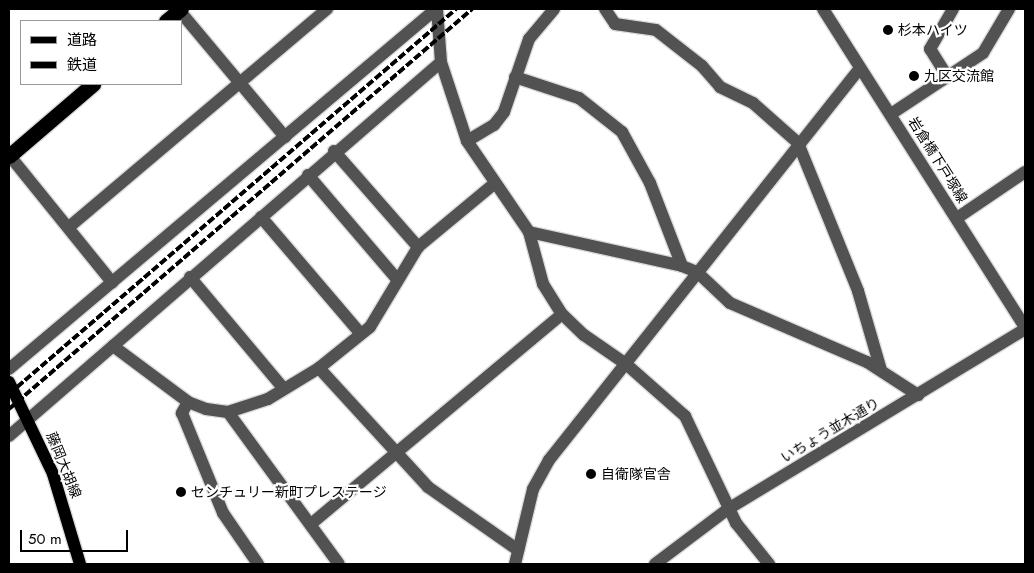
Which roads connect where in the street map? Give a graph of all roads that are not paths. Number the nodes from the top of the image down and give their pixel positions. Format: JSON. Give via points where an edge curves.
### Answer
{"nodes":[{"id":1,"x":179,"y":9,"type":"edge"},
{"id":2,"x":327,"y":9,"type":"edge"},
{"id":3,"x":436,"y":9,"type":"edge"},
{"id":4,"x":554,"y":9,"type":"edge"},
{"id":5,"x":606,"y":9,"type":"edge"},
{"id":6,"x":823,"y":9,"type":"edge"},
{"id":7,"x":953,"y":9,"type":"edge"},
{"id":8,"x":1009,"y":9,"type":"edge"},
{"id":9,"x":167,"y":20,"type":"edge"},
{"id":10,"x":441,"y":62,"type":"junction"},
{"id":11,"x":860,"y":68,"type":"junction"},
{"id":12,"x":947,"y":76,"type":"junction"},
{"id":13,"x":515,"y":77,"type":"junction"},
{"id":14,"x":239,"y":83,"type":"junction"},
{"id":15,"x":92,"y":85,"type":"edge"},
{"id":16,"x":891,"y":114,"type":"junction"},
{"id":17,"x":285,"y":138,"type":"junction"},
{"id":18,"x":467,"y":141,"type":"junction"},
{"id":19,"x":798,"y":143,"type":"junction"},
{"id":20,"x":334,"y":151,"type":"junction"},
{"id":21,"x":9,"y":155,"type":"edge"},
{"id":22,"x":1025,"y":172,"type":"edge"},
{"id":23,"x":308,"y":174,"type":"junction"},
{"id":24,"x":495,"y":183,"type":"junction"},
{"id":25,"x":261,"y":216,"type":"junction"},
{"id":26,"x":957,"y":218,"type":"junction"},
{"id":27,"x":69,"y":227,"type":"junction"},
{"id":28,"x":529,"y":232,"type":"junction"},
{"id":29,"x":418,"y":247,"type":"junction"},
{"id":30,"x":682,"y":266,"type":"junction"},
{"id":31,"x":697,"y":272,"type":"junction"},
{"id":32,"x":190,"y":277,"type":"junction"},
{"id":33,"x":396,"y":278,"type":"junction"},
{"id":34,"x":112,"y":282,"type":"junction"},
{"id":35,"x":562,"y":314,"type":"junction"},
{"id":36,"x":1025,"y":328,"type":"edge"},
{"id":37,"x":360,"y":333,"type":"junction"},
{"id":38,"x":112,"y":346,"type":"junction"},
{"id":39,"x":626,"y":364,"type":"junction"},
{"id":40,"x":9,"y":368,"type":"edge"},
{"id":41,"x":319,"y":368,"type":"junction"},
{"id":42,"x":881,"y":370,"type":"junction"},
{"id":43,"x":9,"y":382,"type":"edge"},
{"id":44,"x":283,"y":388,"type":"junction"},
{"id":45,"x":918,"y":395,"type":"junction"},
{"id":46,"x":188,"y":402,"type":"junction"},
{"id":47,"x":228,"y":412,"type":"junction"},
{"id":48,"x":29,"y":419,"type":"junction"},
{"id":49,"x":9,"y":436,"type":"edge"},
{"id":50,"x":397,"y":452,"type":"junction"},
{"id":51,"x":728,"y":509,"type":"junction"},
{"id":52,"x":311,"y":524,"type":"junction"},
{"id":53,"x":518,"y":550,"type":"junction"},
{"id":54,"x":80,"y":564,"type":"edge"},
{"id":55,"x":258,"y":564,"type":"edge"},
{"id":56,"x":339,"y":564,"type":"edge"},
{"id":57,"x":516,"y":564,"type":"edge"},
{"id":58,"x":656,"y":564,"type":"edge"},
{"id":59,"x":769,"y":564,"type":"edge"}],
"edges":[{"from":1,"to":9,"type":"highway"},
{"from":1,"to":14,"type":"street"},
{"from":2,"to":14,"type":"street"},
{"from":3,"to":10,"type":"street"},
{"from":3,"to":17,"type":"street"},
{"from":4,"to":13,"type":"street","via":[[529,39]]},
{"from":5,"to":19,"type":"street","via":[[615,24],[656,30],[702,66],[720,87],[753,104]]},
{"from":6,"to":11,"type":"street","name":"岩倉橋下戸塚線"},
{"from":7,"to":12,"type":"street","via":[[930,49]]},
{"from":8,"to":12,"type":"street","via":[[983,53]]},
{"from":10,"to":18,"type":"street"},
{"from":10,"to":20,"type":"street"},
{"from":11,"to":16,"type":"street","name":"岩倉橋下戸塚線"},
{"from":11,"to":19,"type":"street"},
{"from":12,"to":16,"type":"street"},
{"from":13,"to":18,"type":"street","via":[[504,112],[494,125]]},
{"from":13,"to":30,"type":"street","via":[[579,98],[622,132],[650,184]]},
{"from":14,"to":17,"type":"street"},
{"from":14,"to":27,"type":"street"},
{"from":15,"to":21,"type":"highway"},
{"from":16,"to":26,"type":"street","name":"岩倉橋下戸塚線"},
{"from":17,"to":34,"type":"street"},
{"from":18,"to":24,"type":"street"},
{"from":19,"to":31,"type":"street"},
{"from":19,"to":42,"type":"street","via":[[858,291]]},
{"from":20,"to":23,"type":"street"},
{"from":20,"to":29,"type":"street"},
{"from":21,"to":27,"type":"street"},
{"from":22,"to":26,"type":"street"},
{"from":23,"to":25,"type":"street"},
{"from":23,"to":33,"type":"street"},
{"from":24,"to":28,"type":"street"},
{"from":24,"to":29,"type":"street"},
{"from":25,"to":32,"type":"street"},
{"from":25,"to":37,"type":"street"},
{"from":26,"to":36,"type":"street","name":"岩倉橋下戸塚線"},
{"from":27,"to":34,"type":"street"},
{"from":28,"to":30,"type":"street"},
{"from":28,"to":35,"type":"street","via":[[543,284]]},
{"from":29,"to":33,"type":"street"},
{"from":30,"to":31,"type":"street"},
{"from":31,"to":39,"type":"street"},
{"from":31,"to":42,"type":"street","via":[[730,303]]},
{"from":32,"to":38,"type":"street"},
{"from":32,"to":44,"type":"street"},
{"from":33,"to":37,"type":"street","via":[[386,305]]},
{"from":34,"to":40,"type":"street"},
{"from":35,"to":39,"type":"street"},
{"from":35,"to":50,"type":"street"},
{"from":36,"to":45,"type":"street","name":"いちょう並木通り"},
{"from":37,"to":41,"type":"street"},
{"from":38,"to":46,"type":"street"},
{"from":38,"to":48,"type":"street"},
{"from":39,"to":51,"type":"street","via":[[685,416]]},
{"from":39,"to":53,"type":"street","via":[[549,460],[533,489]]},
{"from":41,"to":44,"type":"street"},
{"from":41,"to":50,"type":"street"},
{"from":42,"to":45,"type":"street"},
{"from":43,"to":48,"type":"main road","name":"藤岡大胡線"},
{"from":44,"to":47,"type":"street","via":[[268,399]]},
{"from":45,"to":51,"type":"street","name":"いちょう並木通り"},
{"from":46,"to":47,"type":"street"},
{"from":46,"to":55,"type":"street","via":[[182,413],[223,513]]},
{"from":47,"to":52,"type":"street"},
{"from":48,"to":49,"type":"street"},
{"from":48,"to":54,"type":"main road","name":"藤岡大胡線","via":[[64,504]]},
{"from":50,"to":52,"type":"street"},
{"from":50,"to":53,"type":"street","via":[[428,487]]},
{"from":51,"to":58,"type":"street","name":"いちょう並木通り"},
{"from":51,"to":59,"type":"street"},
{"from":52,"to":56,"type":"street"},
{"from":53,"to":57,"type":"street"}]}
